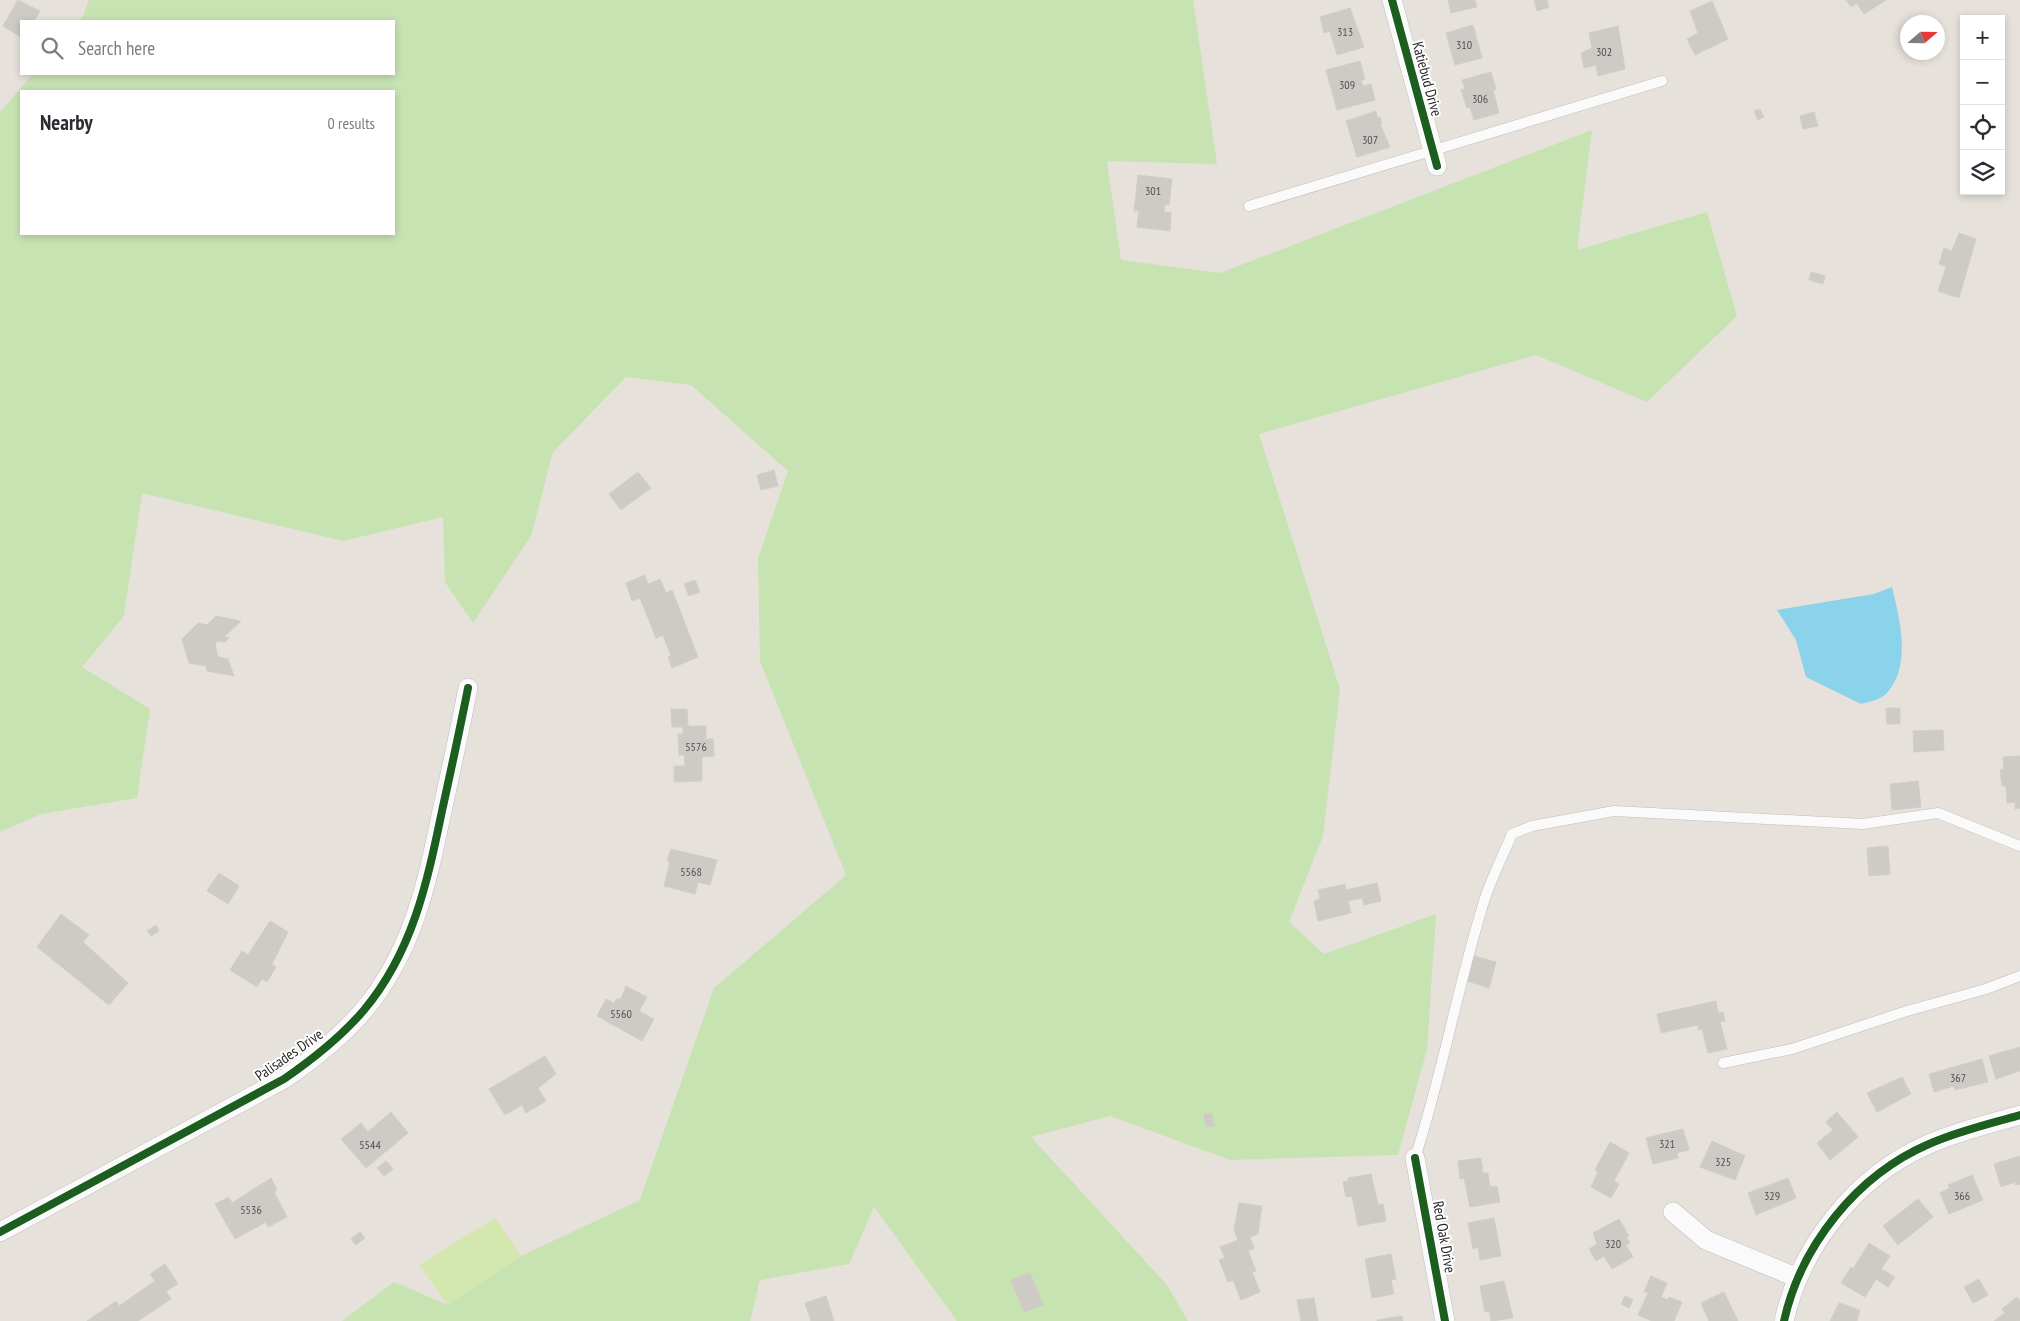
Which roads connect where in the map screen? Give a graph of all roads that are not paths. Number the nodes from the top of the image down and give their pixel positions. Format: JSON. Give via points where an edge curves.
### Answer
{"nodes":[{"id":1,"x":1392,"y":0,"type":"edge"},
{"id":2,"x":1662,"y":81,"type":"dead end"},
{"id":3,"x":1435,"y":158,"type":"junction"},
{"id":4,"x":1249,"y":206,"type":"dead end"},
{"id":5,"x":468,"y":688,"type":"dead end"},
{"id":6,"x":2020,"y":846,"type":"edge"},
{"id":7,"x":2020,"y":976,"type":"edge"},
{"id":8,"x":1723,"y":1063,"type":"dead end"},
{"id":9,"x":2020,"y":1115,"type":"edge"},
{"id":10,"x":1415,"y":1158,"type":"joint"},
{"id":11,"x":1673,"y":1212,"type":"dead end"},
{"id":12,"x":0,"y":1232,"type":"edge"},
{"id":13,"x":1798,"y":1278,"type":"junction"},
{"id":14,"x":1445,"y":1321,"type":"edge"},
{"id":15,"x":1784,"y":1321,"type":"edge"}],
"edges":[{"from":1,"to":3,"type":"street","name":"Katiebud Drive"},
{"from":2,"to":3,"type":"lane"},
{"from":3,"to":4,"type":"lane"},
{"from":5,"to":12,"type":"street","name":"Palisades Drive","via":[[420,909],[391,969],[364,1009],[333,1042],[284,1079]]},
{"from":6,"to":10,"type":"lane","via":[[1938,813],[1864,824],[1614,811],[1532,826],[1512,834],[1483,905],[1433,1104]]},
{"from":7,"to":8,"type":"lane","via":[[1792,1050]]},
{"from":9,"to":13,"type":"street","via":[[1928,1144],[1877,1175],[1828,1225]]},
{"from":10,"to":14,"type":"street","name":"Red Oak Drive"},
{"from":11,"to":13,"type":"street","via":[[1706,1240]]},
{"from":13,"to":15,"type":"street"}]}
